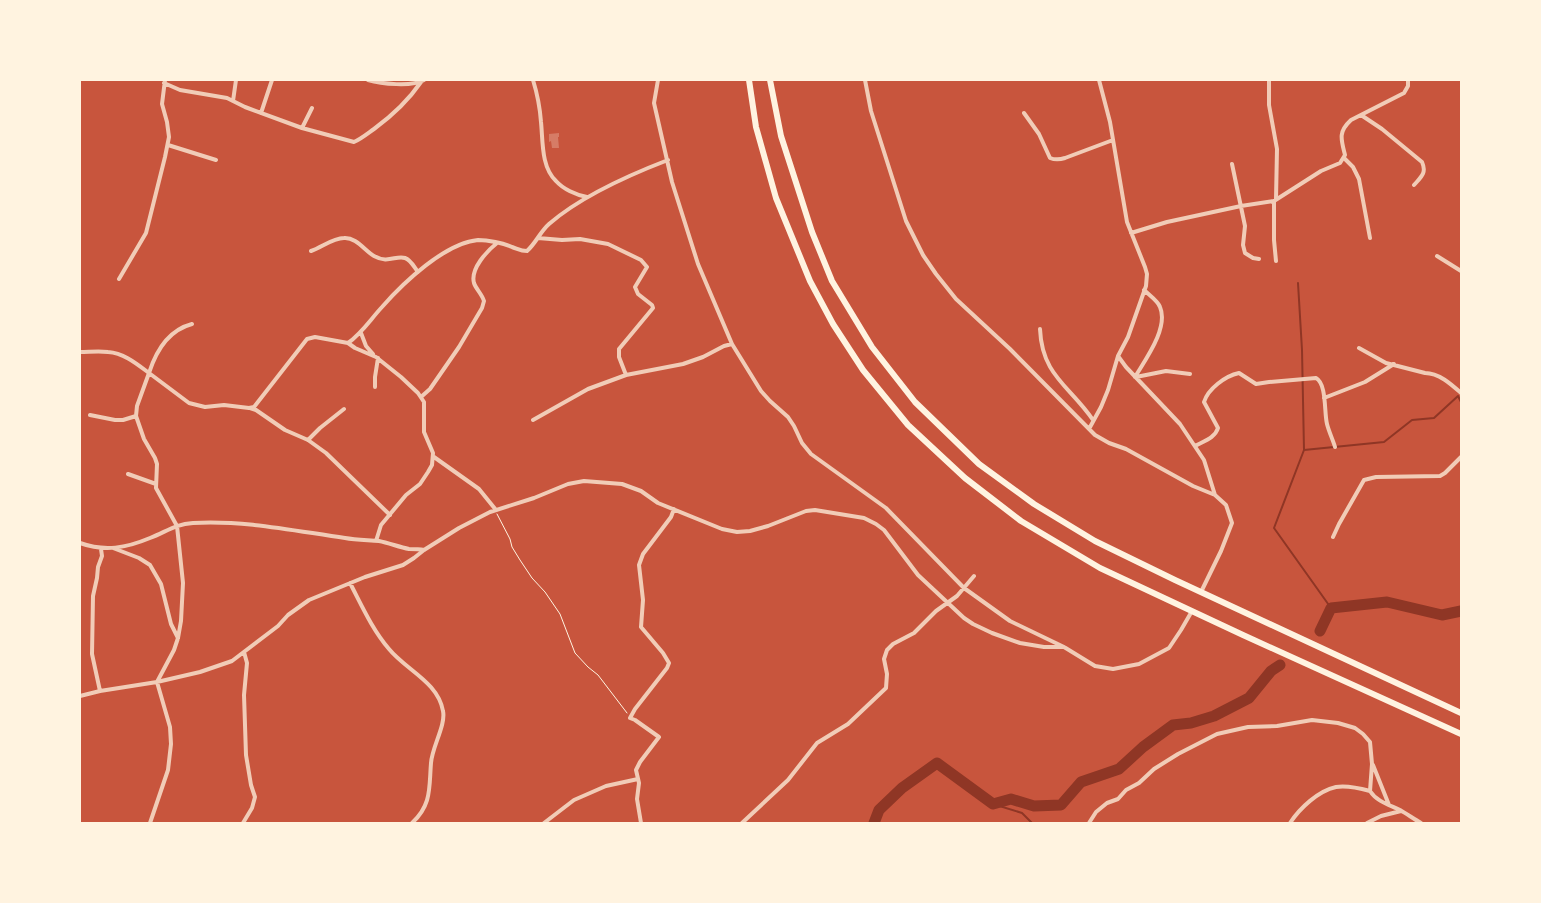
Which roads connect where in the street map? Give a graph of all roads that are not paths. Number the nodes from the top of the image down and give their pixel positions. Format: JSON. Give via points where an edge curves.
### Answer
{"nodes":[{"id":1,"x":236,"y":80,"type":"edge"},
{"id":2,"x":272,"y":80,"type":"edge"},
{"id":3,"x":368,"y":80,"type":"edge"},
{"id":4,"x":533,"y":80,"type":"edge"},
{"id":5,"x":658,"y":80,"type":"edge"},
{"id":6,"x":749,"y":80,"type":"edge"},
{"id":7,"x":770,"y":80,"type":"edge"},
{"id":8,"x":865,"y":80,"type":"edge"},
{"id":9,"x":1099,"y":80,"type":"edge"},
{"id":10,"x":1268,"y":80,"type":"edge"},
{"id":11,"x":1408,"y":80,"type":"edge"},
{"id":12,"x":422,"y":81,"type":"edge"},
{"id":13,"x":165,"y":82,"type":"edge"},
{"id":14,"x":233,"y":101,"type":"junction"},
{"id":15,"x":312,"y":108,"type":"dead end"},
{"id":16,"x":261,"y":113,"type":"junction"},
{"id":17,"x":1024,"y":113,"type":"dead end"},
{"id":18,"x":1361,"y":115,"type":"junction"},
{"id":19,"x":302,"y":128,"type":"junction"},
{"id":20,"x":1113,"y":140,"type":"junction"},
{"id":21,"x":168,"y":145,"type":"junction"},
{"id":22,"x":1344,"y":158,"type":"junction"},
{"id":23,"x":216,"y":160,"type":"dead end"},
{"id":24,"x":668,"y":160,"type":"junction"},
{"id":25,"x":1232,"y":164,"type":"dead end"},
{"id":26,"x":1414,"y":185,"type":"dead end"},
{"id":27,"x":587,"y":197,"type":"junction"},
{"id":28,"x":1275,"y":200,"type":"junction"},
{"id":29,"x":1241,"y":206,"type":"junction"},
{"id":30,"x":1131,"y":233,"type":"junction"},
{"id":31,"x":538,"y":238,"type":"junction"},
{"id":32,"x":1370,"y":238,"type":"dead end"},
{"id":33,"x":498,"y":243,"type":"junction"},
{"id":34,"x":311,"y":251,"type":"dead end"},
{"id":35,"x":1437,"y":256,"type":"dead end"},
{"id":36,"x":1260,"y":259,"type":"dead end"},
{"id":37,"x":1276,"y":261,"type":"dead end"},
{"id":38,"x":1461,"y":271,"type":"edge"},
{"id":39,"x":418,"y":272,"type":"junction"},
{"id":40,"x":119,"y":279,"type":"dead end"},
{"id":41,"x":1144,"y":290,"type":"junction"},
{"id":42,"x":192,"y":324,"type":"dead end"},
{"id":43,"x":1040,"y":329,"type":"dead end"},
{"id":44,"x":361,"y":333,"type":"junction"},
{"id":45,"x":348,"y":343,"type":"junction"},
{"id":46,"x":732,"y":344,"type":"junction"},
{"id":47,"x":1359,"y":348,"type":"dead end"},
{"id":48,"x":80,"y":352,"type":"edge"},
{"id":49,"x":1118,"y":356,"type":"junction"},
{"id":50,"x":377,"y":357,"type":"junction"},
{"id":51,"x":1394,"y":364,"type":"junction"},
{"id":52,"x":150,"y":373,"type":"junction"},
{"id":53,"x":1190,"y":374,"type":"dead end"},
{"id":54,"x":626,"y":376,"type":"junction"},
{"id":55,"x":1135,"y":377,"type":"junction"},
{"id":56,"x":376,"y":387,"type":"dead end"},
{"id":57,"x":1461,"y":393,"type":"edge"},
{"id":58,"x":421,"y":397,"type":"junction"},
{"id":59,"x":1324,"y":398,"type":"junction"},
{"id":60,"x":249,"y":408,"type":"junction"},
{"id":61,"x":344,"y":409,"type":"dead end"},
{"id":62,"x":90,"y":415,"type":"dead end"},
{"id":63,"x":136,"y":416,"type":"junction"},
{"id":64,"x":533,"y":420,"type":"dead end"},
{"id":65,"x":1093,"y":420,"type":"junction"},
{"id":66,"x":1089,"y":429,"type":"junction"},
{"id":67,"x":308,"y":440,"type":"junction"},
{"id":68,"x":1195,"y":446,"type":"junction"},
{"id":69,"x":1336,"y":447,"type":"dead end"},
{"id":70,"x":1461,"y":456,"type":"edge"},
{"id":71,"x":434,"y":457,"type":"junction"},
{"id":72,"x":128,"y":474,"type":"dead end"},
{"id":73,"x":156,"y":484,"type":"junction"},
{"id":74,"x":1214,"y":495,"type":"junction"},
{"id":75,"x":674,"y":509,"type":"junction"},
{"id":76,"x":496,"y":510,"type":"junction"},
{"id":77,"x":390,"y":515,"type":"junction"},
{"id":78,"x":177,"y":526,"type":"junction"},
{"id":79,"x":1334,"y":537,"type":"dead end"},
{"id":80,"x":376,"y":541,"type":"junction"},
{"id":81,"x":80,"y":543,"type":"edge"},
{"id":82,"x":113,"y":548,"type":"junction"},
{"id":83,"x":101,"y":549,"type":"junction"},
{"id":84,"x":424,"y":550,"type":"junction"},
{"id":85,"x":974,"y":576,"type":"dead end"},
{"id":86,"x":350,"y":583,"type":"junction"},
{"id":87,"x":964,"y":588,"type":"junction"},
{"id":88,"x":1201,"y":592,"type":"junction"},
{"id":89,"x":948,"y":602,"type":"junction"},
{"id":90,"x":1192,"y":611,"type":"junction"},
{"id":91,"x":178,"y":638,"type":"junction"},
{"id":92,"x":1064,"y":648,"type":"junction"},
{"id":93,"x":244,"y":652,"type":"junction"},
{"id":94,"x":157,"y":682,"type":"junction"},
{"id":95,"x":100,"y":691,"type":"junction"},
{"id":96,"x":80,"y":696,"type":"edge"},
{"id":97,"x":1461,"y":713,"type":"edge"},
{"id":98,"x":1461,"y":734,"type":"edge"},
{"id":99,"x":1372,"y":764,"type":"junction"},
{"id":100,"x":638,"y":779,"type":"junction"},
{"id":101,"x":1370,"y":791,"type":"junction"},
{"id":102,"x":1389,"y":805,"type":"junction"},
{"id":103,"x":1401,"y":811,"type":"junction"},
{"id":104,"x":150,"y":823,"type":"edge"},
{"id":105,"x":243,"y":823,"type":"edge"},
{"id":106,"x":412,"y":823,"type":"edge"},
{"id":107,"x":544,"y":823,"type":"edge"},
{"id":108,"x":641,"y":823,"type":"edge"},
{"id":109,"x":742,"y":823,"type":"edge"},
{"id":110,"x":1089,"y":823,"type":"edge"},
{"id":111,"x":1290,"y":823,"type":"edge"},
{"id":112,"x":1367,"y":823,"type":"edge"},
{"id":113,"x":1421,"y":823,"type":"edge"}],
"edges":[{"from":1,"to":14,"type":"street"},
{"from":2,"to":16,"type":"street"},
{"from":3,"to":12,"type":"street","via":[[379,83]]},
{"from":4,"to":27,"type":"street","via":[[546,164],[559,184]]},
{"from":5,"to":24,"type":"street","via":[[654,103]]},
{"from":6,"to":90,"type":"highway","via":[[756,127],[776,198],[810,281],[863,370],[908,425],[965,478],[1021,521],[1100,568]]},
{"from":7,"to":88,"type":"highway","via":[[780,136],[832,281],[872,347],[915,402],[979,464],[1034,504],[1095,541]]},
{"from":8,"to":66,"type":"street","via":[[871,111],[906,220],[923,255],[956,299]]},
{"from":9,"to":20,"type":"street"},
{"from":10,"to":28,"type":"street","via":[[1277,149]]},
{"from":11,"to":18,"type":"street","via":[[1404,94]]},
{"from":12,"to":19,"type":"street","via":[[391,117],[357,141],[349,142]]},
{"from":13,"to":14,"type":"street","via":[[180,90]]},
{"from":13,"to":21,"type":"street","via":[[162,98],[169,133]]},
{"from":14,"to":16,"type":"street"},
{"from":15,"to":19,"type":"street"},
{"from":16,"to":19,"type":"street"},
{"from":17,"to":20,"type":"street","via":[[1053,159],[1059,160]]},
{"from":18,"to":22,"type":"street","via":[[1345,125],[1342,132]]},
{"from":18,"to":26,"type":"street","via":[[1422,162],[1424,173]]},
{"from":20,"to":30,"type":"street"},
{"from":21,"to":23,"type":"street"},
{"from":21,"to":40,"type":"street","via":[[146,233]]},
{"from":22,"to":28,"type":"street"},
{"from":22,"to":32,"type":"street","via":[[1354,167],[1359,179]]},
{"from":24,"to":27,"type":"street"},
{"from":24,"to":46,"type":"street","via":[[698,264]]},
{"from":25,"to":29,"type":"street"},
{"from":27,"to":31,"type":"street","via":[[550,222]]},
{"from":28,"to":29,"type":"street"},
{"from":28,"to":37,"type":"street"},
{"from":29,"to":30,"type":"street"},
{"from":29,"to":36,"type":"street","via":[[1245,253]]},
{"from":30,"to":41,"type":"street","via":[[1146,267]]},
{"from":31,"to":33,"type":"street","via":[[527,251]]},
{"from":31,"to":54,"type":"street","via":[[598,242],[646,264],[646,271],[634,287],[653,308],[619,349]]},
{"from":33,"to":39,"type":"street","via":[[480,240],[460,244]]},
{"from":33,"to":58,"type":"street","via":[[483,256],[474,273],[474,285],[484,301],[482,308],[459,347]]},
{"from":34,"to":39,"type":"street","via":[[345,238],[353,240],[375,257],[394,260],[402,257]]},
{"from":35,"to":38,"type":"street"},
{"from":39,"to":44,"type":"street","via":[[395,291]]},
{"from":41,"to":49,"type":"street"},
{"from":41,"to":55,"type":"street","via":[[1160,306],[1162,320],[1152,349]]},
{"from":42,"to":52,"type":"street","via":[[167,339]]},
{"from":43,"to":65,"type":"street","via":[[1043,354],[1049,368]]},
{"from":44,"to":45,"type":"street"},
{"from":44,"to":50,"type":"street","via":[[366,346]]},
{"from":45,"to":50,"type":"street"},
{"from":45,"to":60,"type":"street","via":[[315,337],[307,339],[254,407]]},
{"from":46,"to":54,"type":"street","via":[[683,364]]},
{"from":46,"to":87,"type":"street","via":[[762,391],[788,417],[812,454],[886,508]]},
{"from":47,"to":51,"type":"street"},
{"from":48,"to":52,"type":"street","via":[[120,355]]},
{"from":49,"to":55,"type":"street"},
{"from":49,"to":65,"type":"street","via":[[1108,390]]},
{"from":50,"to":56,"type":"street"},
{"from":50,"to":58,"type":"street"},
{"from":51,"to":57,"type":"street","via":[[1431,373]]},
{"from":51,"to":59,"type":"street","via":[[1365,382]]},
{"from":52,"to":60,"type":"street","via":[[189,403],[204,407],[233,405]]},
{"from":52,"to":63,"type":"street"},
{"from":53,"to":55,"type":"street","via":[[1166,371]]},
{"from":54,"to":64,"type":"street","via":[[588,389]]},
{"from":55,"to":68,"type":"street","via":[[1180,424]]},
{"from":58,"to":71,"type":"street","via":[[424,432]]},
{"from":59,"to":68,"type":"street","via":[[1321,382],[1316,378],[1256,384],[1239,373],[1232,374],[1209,392],[1204,402],[1218,428],[1216,434]]},
{"from":59,"to":69,"type":"street","via":[[1327,425]]},
{"from":60,"to":67,"type":"street"},
{"from":61,"to":67,"type":"street"},
{"from":62,"to":63,"type":"street","via":[[115,420]]},
{"from":63,"to":73,"type":"street","via":[[155,458]]},
{"from":65,"to":66,"type":"street"},
{"from":66,"to":74,"type":"street","via":[[1101,439]]},
{"from":67,"to":77,"type":"street","via":[[326,453]]},
{"from":68,"to":74,"type":"street","via":[[1204,460]]},
{"from":70,"to":79,"type":"street","via":[[1440,476],[1364,480]]},
{"from":71,"to":76,"type":"street","via":[[479,489]]},
{"from":71,"to":77,"type":"street","via":[[420,484]]},
{"from":72,"to":73,"type":"street"},
{"from":73,"to":78,"type":"street"},
{"from":74,"to":88,"type":"street","via":[[1226,505],[1232,523]]},
{"from":75,"to":76,"type":"street","via":[[622,484],[590,481],[568,484]]},
{"from":75,"to":89,"type":"street","via":[[737,532],[768,526],[806,511],[864,518],[884,530],[912,569]]},
{"from":75,"to":100,"type":"street","via":[[639,565],[642,627],[664,653],[669,666],[630,718],[659,737],[637,767]]},
{"from":76,"to":84,"type":"street"},
{"from":77,"to":80,"type":"street","via":[[380,528]]},
{"from":78,"to":80,"type":"street","via":[[234,524]]},
{"from":78,"to":82,"type":"street","via":[[151,538]]},
{"from":78,"to":91,"type":"street","via":[[183,583]]},
{"from":80,"to":84,"type":"street"},
{"from":81,"to":83,"type":"street"},
{"from":82,"to":83,"type":"street"},
{"from":82,"to":91,"type":"street","via":[[150,565],[161,584]]},
{"from":83,"to":95,"type":"street","via":[[93,593],[92,654]]},
{"from":84,"to":86,"type":"street","via":[[403,565]]},
{"from":85,"to":87,"type":"street"},
{"from":86,"to":93,"type":"street","via":[[313,598]]},
{"from":86,"to":106,"type":"street","via":[[372,626],[397,658],[432,688],[444,711],[431,763],[429,798]]},
{"from":87,"to":89,"type":"street"},
{"from":87,"to":92,"type":"street","via":[[1010,621]]},
{"from":88,"to":97,"type":"highway"},
{"from":89,"to":92,"type":"street","via":[[964,618],[992,633],[1028,645]]},
{"from":89,"to":109,"type":"street","via":[[914,633],[886,650],[887,687],[881,694],[848,724],[816,743],[788,780]]},
{"from":90,"to":92,"type":"street","via":[[1169,648],[1139,664],[1113,669],[1095,666]]},
{"from":90,"to":98,"type":"highway"},
{"from":91,"to":94,"type":"street"},
{"from":93,"to":94,"type":"street","via":[[220,666]]},
{"from":93,"to":105,"type":"street","via":[[247,663],[246,755],[255,797]]},
{"from":94,"to":95,"type":"street"},
{"from":94,"to":104,"type":"street","via":[[172,744],[168,770]]},
{"from":95,"to":96,"type":"street"},
{"from":99,"to":101,"type":"street"},
{"from":99,"to":102,"type":"street"},
{"from":99,"to":110,"type":"street","via":[[1370,742],[1355,728],[1338,723],[1312,720],[1238,728],[1217,734],[1154,769],[1118,799],[1096,812]]},
{"from":100,"to":107,"type":"street","via":[[606,786],[574,800]]},
{"from":100,"to":108,"type":"street"},
{"from":101,"to":102,"type":"street","via":[[1375,798]]},
{"from":101,"to":111,"type":"street","via":[[1357,787],[1334,787],[1312,799]]},
{"from":102,"to":103,"type":"street"},
{"from":103,"to":112,"type":"street"},
{"from":103,"to":113,"type":"street"}]}
